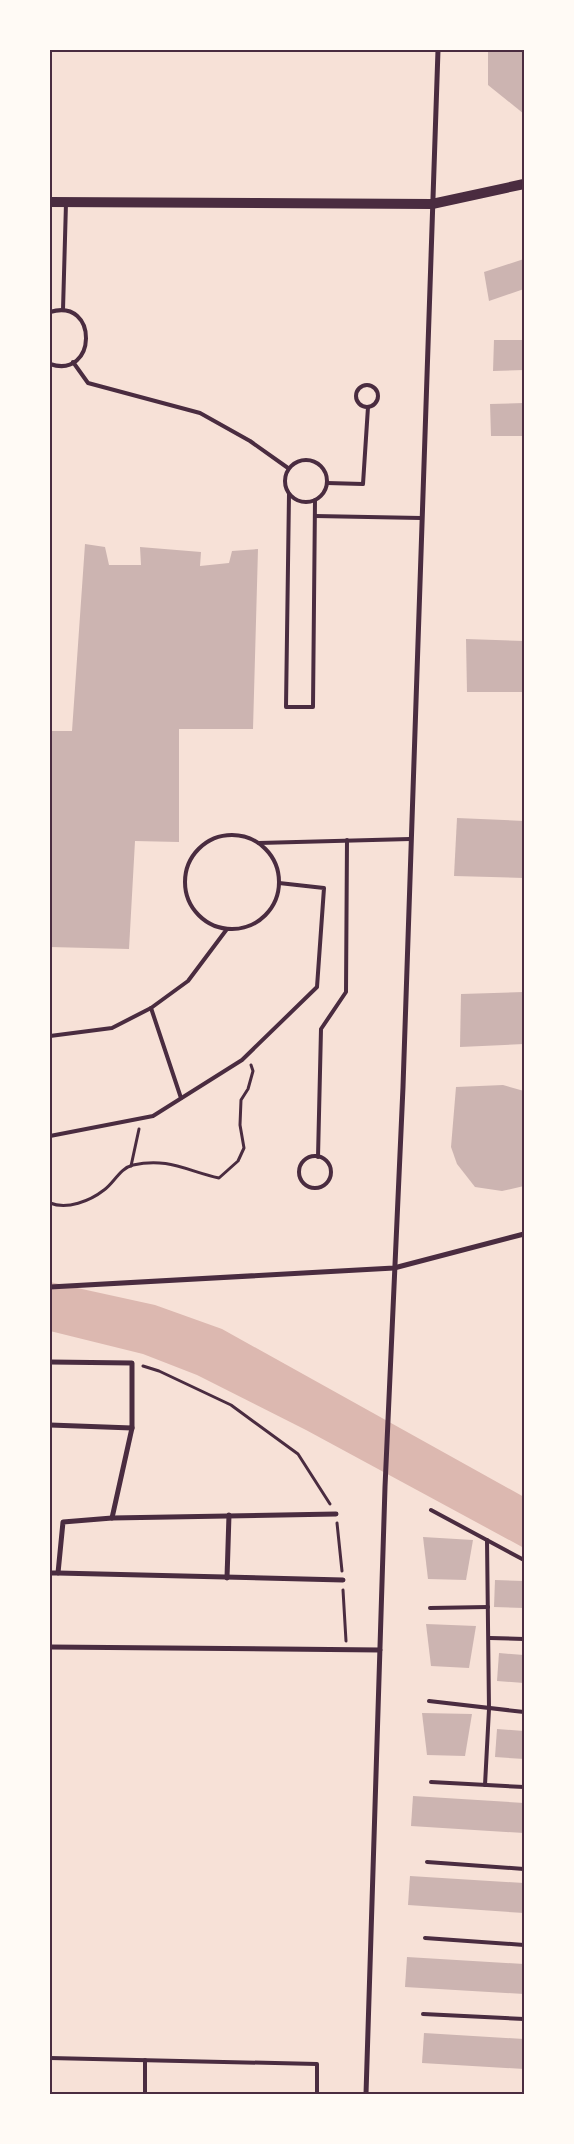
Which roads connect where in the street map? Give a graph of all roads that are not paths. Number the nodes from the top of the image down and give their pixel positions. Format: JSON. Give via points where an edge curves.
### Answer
{"nodes":[{"id":1,"x":438,"y":50,"type":"edge"},
{"id":2,"x":524,"y":184,"type":"edge"},
{"id":3,"x":50,"y":202,"type":"edge"},
{"id":4,"x":66,"y":202,"type":"junction"},
{"id":5,"x":432,"y":204,"type":"junction"},
{"id":6,"x":63,"y":310,"type":"junction"},
{"id":7,"x":50,"y":312,"type":"edge"},
{"id":8,"x":73,"y":362,"type":"junction"},
{"id":9,"x":50,"y":364,"type":"edge"},
{"id":10,"x":368,"y":407,"type":"junction"},
{"id":11,"x":288,"y":468,"type":"junction"},
{"id":12,"x":327,"y":483,"type":"junction"},
{"id":13,"x":289,"y":494,"type":"junction"},
{"id":14,"x":315,"y":500,"type":"junction"},
{"id":15,"x":315,"y":516,"type":"junction"},
{"id":16,"x":421,"y":518,"type":"junction"},
{"id":17,"x":410,"y":839,"type":"junction"},
{"id":18,"x":348,"y":840,"type":"junction"},
{"id":19,"x":259,"y":842,"type":"junction"},
{"id":20,"x":280,"y":883,"type":"junction"},
{"id":21,"x":227,"y":929,"type":"junction"},
{"id":22,"x":151,"y":1008,"type":"junction"},
{"id":23,"x":50,"y":1036,"type":"edge"},
{"id":24,"x":181,"y":1098,"type":"junction"},
{"id":25,"x":50,"y":1136,"type":"edge"},
{"id":26,"x":318,"y":1157,"type":"junction"},
{"id":27,"x":524,"y":1234,"type":"edge"},
{"id":28,"x":394,"y":1268,"type":"junction"},
{"id":29,"x":50,"y":1287,"type":"edge"},
{"id":30,"x":50,"y":1362,"type":"edge"},
{"id":31,"x":50,"y":1425,"type":"edge"},
{"id":32,"x":132,"y":1428,"type":"junction"},
{"id":33,"x":431,"y":1510,"type":"dead end"},
{"id":34,"x":336,"y":1514,"type":"road end"},
{"id":35,"x":229,"y":1515,"type":"junction"},
{"id":36,"x":112,"y":1518,"type":"junction"},
{"id":37,"x":487,"y":1540,"type":"junction"},
{"id":38,"x":524,"y":1560,"type":"edge"},
{"id":39,"x":50,"y":1573,"type":"edge"},
{"id":40,"x":58,"y":1573,"type":"junction"},
{"id":41,"x":227,"y":1578,"type":"junction"},
{"id":42,"x":343,"y":1580,"type":"road end"},
{"id":43,"x":488,"y":1607,"type":"junction"},
{"id":44,"x":430,"y":1608,"type":"dead end"},
{"id":45,"x":490,"y":1638,"type":"junction"},
{"id":46,"x":524,"y":1640,"type":"edge"},
{"id":47,"x":50,"y":1647,"type":"edge"},
{"id":48,"x":380,"y":1650,"type":"junction"},
{"id":49,"x":429,"y":1701,"type":"dead end"},
{"id":50,"x":489,"y":1709,"type":"junction"},
{"id":51,"x":524,"y":1712,"type":"edge"},
{"id":52,"x":431,"y":1782,"type":"dead end"},
{"id":53,"x":485,"y":1785,"type":"junction"},
{"id":54,"x":524,"y":1787,"type":"edge"},
{"id":55,"x":427,"y":1862,"type":"dead end"},
{"id":56,"x":524,"y":1869,"type":"edge"},
{"id":57,"x":425,"y":1938,"type":"dead end"},
{"id":58,"x":524,"y":1945,"type":"edge"},
{"id":59,"x":423,"y":2014,"type":"dead end"},
{"id":60,"x":524,"y":2019,"type":"edge"},
{"id":61,"x":50,"y":2058,"type":"edge"},
{"id":62,"x":145,"y":2060,"type":"junction"},
{"id":63,"x":145,"y":2094,"type":"edge"},
{"id":64,"x":317,"y":2094,"type":"edge"},
{"id":65,"x":366,"y":2094,"type":"edge"}],
"edges":[{"from":1,"to":5,"type":"street"},
{"from":2,"to":5,"type":"main road"},
{"from":3,"to":4,"type":"main road"},
{"from":4,"to":5,"type":"main road"},
{"from":4,"to":6,"type":"lane"},
{"from":5,"to":16,"type":"street"},
{"from":6,"to":7,"type":"lane"},
{"from":6,"to":8,"type":"lane","via":[[78,317],[86,331],[85,349]]},
{"from":8,"to":9,"type":"lane"},
{"from":8,"to":11,"type":"lane","via":[[88,383],[200,413],[250,440]]},
{"from":10,"to":10,"type":"lane","via":[[377,402],[378,394],[374,388],[364,386],[358,390],[357,400]]},
{"from":10,"to":12,"type":"lane","via":[[363,484]]},
{"from":11,"to":12,"type":"lane","via":[[299,460],[313,460],[324,469]]},
{"from":11,"to":13,"type":"lane","via":[[284,481]]},
{"from":12,"to":14,"type":"lane"},
{"from":13,"to":14,"type":"lane","via":[[301,501]]},
{"from":13,"to":15,"type":"lane","via":[[286,706],[313,707]]},
{"from":14,"to":15,"type":"lane"},
{"from":15,"to":16,"type":"lane"},
{"from":16,"to":17,"type":"street"},
{"from":17,"to":18,"type":"lane"},
{"from":17,"to":28,"type":"street"},
{"from":18,"to":19,"type":"lane"},
{"from":18,"to":26,"type":"lane","via":[[346,992],[321,1029]]},
{"from":19,"to":20,"type":"lane","via":[[270,853]]},
{"from":19,"to":21,"type":"lane","via":[[229,834],[200,846],[190,858],[185,872],[189,903],[198,915]]},
{"from":20,"to":21,"type":"lane","via":[[277,898],[269,912],[257,922]]},
{"from":20,"to":24,"type":"lane","via":[[324,888],[317,987],[248,1054]]},
{"from":21,"to":22,"type":"lane","via":[[188,981]]},
{"from":22,"to":23,"type":"lane","via":[[112,1028]]},
{"from":22,"to":24,"type":"lane"},
{"from":24,"to":25,"type":"lane","via":[[153,1116]]},
{"from":26,"to":26,"type":"lane","via":[[308,1158],[300,1166],[300,1177],[311,1188],[326,1184],[331,1176],[327,1162]]},
{"from":27,"to":28,"type":"street"},
{"from":28,"to":29,"type":"street"},
{"from":28,"to":48,"type":"street"},
{"from":30,"to":32,"type":"street","via":[[132,1363]]},
{"from":31,"to":32,"type":"street"},
{"from":32,"to":36,"type":"street"},
{"from":33,"to":37,"type":"lane"},
{"from":34,"to":35,"type":"street"},
{"from":35,"to":36,"type":"street"},
{"from":35,"to":41,"type":"street"},
{"from":36,"to":40,"type":"street","via":[[64,1522]]},
{"from":37,"to":38,"type":"lane"},
{"from":37,"to":43,"type":"lane"},
{"from":39,"to":40,"type":"street"},
{"from":40,"to":41,"type":"street"},
{"from":41,"to":42,"type":"street"},
{"from":43,"to":44,"type":"lane"},
{"from":43,"to":45,"type":"lane"},
{"from":45,"to":46,"type":"lane"},
{"from":45,"to":50,"type":"lane"},
{"from":47,"to":48,"type":"street"},
{"from":48,"to":65,"type":"street"},
{"from":49,"to":50,"type":"lane"},
{"from":50,"to":51,"type":"lane"},
{"from":50,"to":53,"type":"lane"},
{"from":52,"to":53,"type":"lane"},
{"from":53,"to":54,"type":"lane"},
{"from":55,"to":56,"type":"lane"},
{"from":57,"to":58,"type":"lane"},
{"from":59,"to":60,"type":"lane"},
{"from":61,"to":62,"type":"lane"},
{"from":62,"to":63,"type":"lane"},
{"from":62,"to":64,"type":"lane","via":[[318,2064]]}]}
